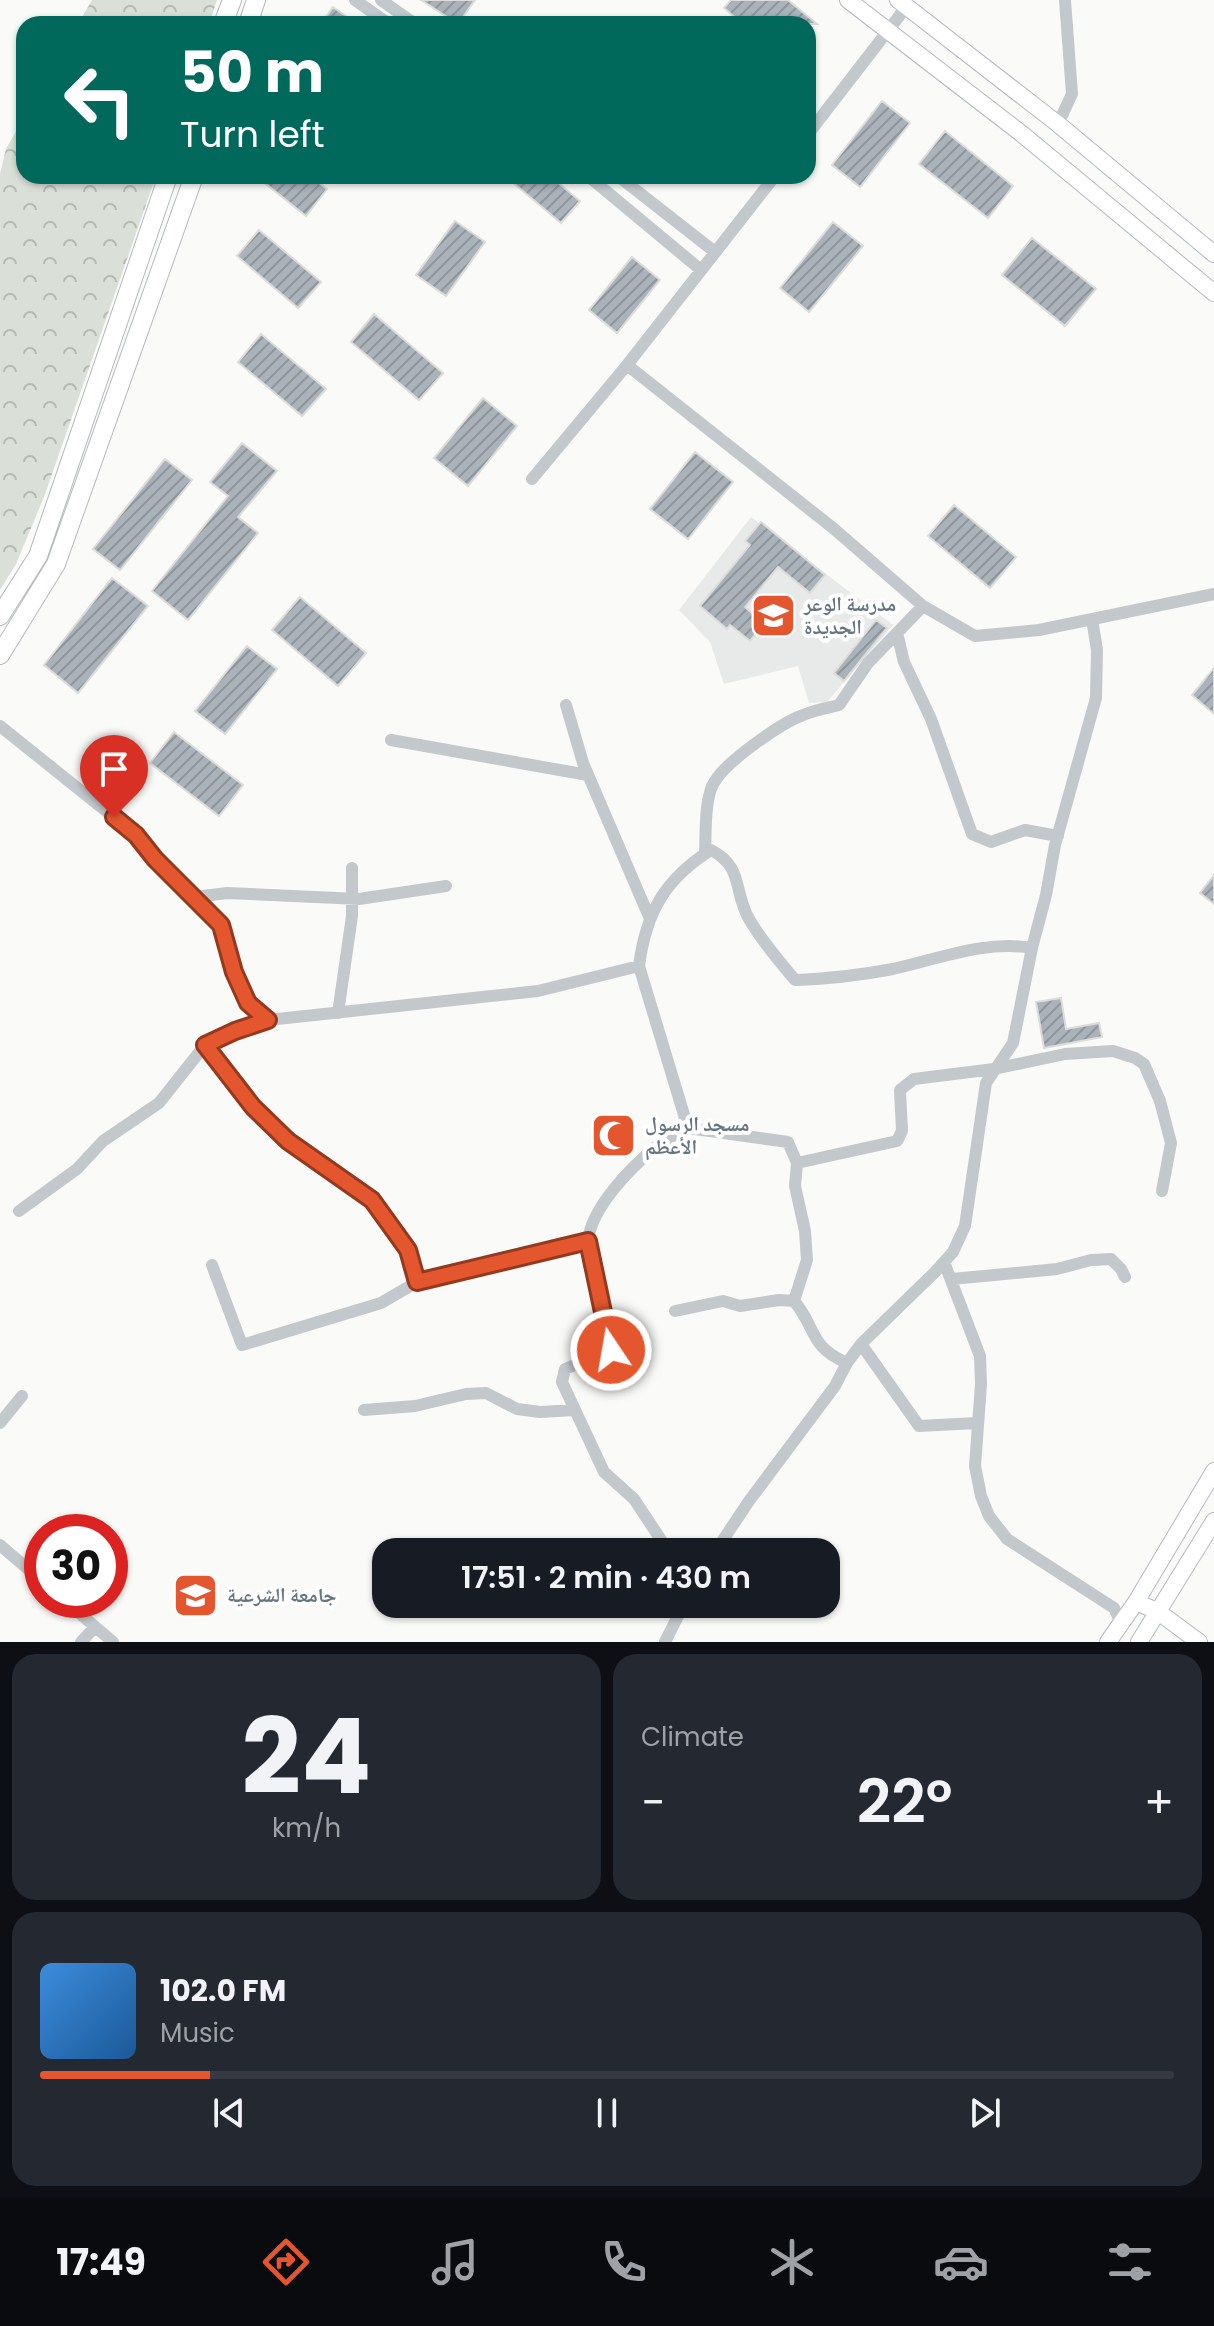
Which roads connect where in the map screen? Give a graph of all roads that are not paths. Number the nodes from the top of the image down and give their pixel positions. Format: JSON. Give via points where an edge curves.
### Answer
{"nodes":[{"id":1,"x":355,"y":0,"type":"edge"},
{"id":2,"x":381,"y":0,"type":"edge"},
{"id":3,"x":848,"y":0,"type":"edge"},
{"id":4,"x":1065,"y":0,"type":"edge"},
{"id":5,"x":902,"y":3,"type":"edge"},
{"id":6,"x":378,"y":16,"type":"edge"},
{"id":7,"x":404,"y":16,"type":"edge"},
{"id":8,"x":888,"y":32,"type":"junction"},
{"id":9,"x":816,"y":124,"type":"edge"},
{"id":10,"x":1058,"y":124,"type":"junction"},
{"id":11,"x":165,"y":184,"type":"edge"},
{"id":12,"x":191,"y":184,"type":"edge"},
{"id":13,"x":598,"y":184,"type":"edge"},
{"id":14,"x":628,"y":184,"type":"edge"},
{"id":15,"x":769,"y":184,"type":"edge"},
{"id":16,"x":715,"y":252,"type":"junction"},
{"id":17,"x":1214,"y":254,"type":"edge"},
{"id":18,"x":701,"y":270,"type":"junction"},
{"id":19,"x":1214,"y":293,"type":"edge"},
{"id":20,"x":627,"y":365,"type":"junction"},
{"id":21,"x":532,"y":479,"type":"dead end"},
{"id":22,"x":1214,"y":594,"type":"edge"},
{"id":23,"x":923,"y":606,"type":"junction"},
{"id":24,"x":0,"y":616,"type":"edge"},
{"id":25,"x":1092,"y":619,"type":"junction"},
{"id":26,"x":897,"y":633,"type":"junction"},
{"id":27,"x":0,"y":655,"type":"edge"},
{"id":28,"x":566,"y":705,"type":"dead end"},
{"id":29,"x":0,"y":726,"type":"edge"},
{"id":30,"x":391,"y":740,"type":"dead end"},
{"id":31,"x":588,"y":775,"type":"junction"},
{"id":32,"x":1058,"y":836,"type":"junction"},
{"id":33,"x":705,"y":854,"type":"junction"},
{"id":34,"x":352,"y":868,"type":"dead end"},
{"id":35,"x":446,"y":886,"type":"dead end"},
{"id":36,"x":195,"y":897,"type":"junction"},
{"id":37,"x":351,"y":899,"type":"junction"},
{"id":38,"x":650,"y":919,"type":"junction"},
{"id":39,"x":1032,"y":948,"type":"junction"},
{"id":40,"x":639,"y":966,"type":"junction"},
{"id":41,"x":338,"y":1013,"type":"junction"},
{"id":42,"x":268,"y":1020,"type":"junction"},
{"id":43,"x":205,"y":1045,"type":"junction"},
{"id":44,"x":994,"y":1069,"type":"junction"},
{"id":45,"x":688,"y":1128,"type":"junction"},
{"id":46,"x":797,"y":1163,"type":"junction"},
{"id":47,"x":1162,"y":1191,"type":"dead end"},
{"id":48,"x":19,"y":1211,"type":"dead end"},
{"id":49,"x":588,"y":1241,"type":"junction"},
{"id":50,"x":944,"y":1262,"type":"junction"},
{"id":51,"x":212,"y":1265,"type":"dead end"},
{"id":52,"x":1125,"y":1277,"type":"dead end"},
{"id":53,"x":952,"y":1279,"type":"junction"},
{"id":54,"x":417,"y":1282,"type":"junction"},
{"id":55,"x":794,"y":1301,"type":"junction"},
{"id":56,"x":675,"y":1311,"type":"dead end"},
{"id":57,"x":861,"y":1344,"type":"junction"},
{"id":58,"x":847,"y":1363,"type":"junction"},
{"id":59,"x":22,"y":1396,"type":"dead end"},
{"id":60,"x":364,"y":1410,"type":"dead end"},
{"id":61,"x":575,"y":1410,"type":"junction"},
{"id":62,"x":0,"y":1423,"type":"edge"},
{"id":63,"x":977,"y":1423,"type":"junction"},
{"id":64,"x":1214,"y":1471,"type":"edge"},
{"id":65,"x":1214,"y":1521,"type":"edge"},
{"id":66,"x":660,"y":1538,"type":"edge"},
{"id":67,"x":724,"y":1538,"type":"edge"},
{"id":68,"x":0,"y":1545,"type":"edge"},
{"id":69,"x":24,"y":1566,"type":"edge"},
{"id":70,"x":1136,"y":1602,"type":"junction"},
{"id":71,"x":1157,"y":1611,"type":"junction"},
{"id":72,"x":1117,"y":1616,"type":"junction"},
{"id":73,"x":85,"y":1618,"type":"edge"},
{"id":74,"x":677,"y":1618,"type":"edge"},
{"id":75,"x":95,"y":1627,"type":"junction"},
{"id":76,"x":1143,"y":1640,"type":"edge"},
{"id":77,"x":81,"y":1642,"type":"edge"},
{"id":78,"x":113,"y":1642,"type":"edge"},
{"id":79,"x":665,"y":1642,"type":"edge"},
{"id":80,"x":1108,"y":1642,"type":"edge"},
{"id":81,"x":1199,"y":1642,"type":"edge"}],
"edges":[{"from":1,"to":6,"type":"street"},
{"from":2,"to":7,"type":"street"},
{"from":3,"to":8,"type":"main road"},
{"from":4,"to":10,"type":"street","via":[[1072,94]]},
{"from":5,"to":8,"type":"street"},
{"from":5,"to":10,"type":"main road"},
{"from":8,"to":9,"type":"street"},
{"from":8,"to":19,"type":"main road","via":[[1022,134]]},
{"from":10,"to":17,"type":"main road"},
{"from":11,"to":24,"type":"main road","via":[[38,556]]},
{"from":12,"to":27,"type":"main road","via":[[56,564]]},
{"from":13,"to":18,"type":"street"},
{"from":14,"to":16,"type":"street"},
{"from":15,"to":16,"type":"street"},
{"from":16,"to":18,"type":"street"},
{"from":18,"to":20,"type":"street"},
{"from":20,"to":21,"type":"street"},
{"from":20,"to":23,"type":"street"},
{"from":22,"to":25,"type":"street"},
{"from":23,"to":25,"type":"street","via":[[975,636]]},
{"from":23,"to":26,"type":"street"},
{"from":25,"to":32,"type":"street","via":[[1096,698]]},
{"from":26,"to":32,"type":"street","via":[[972,834],[991,842],[1025,830]]},
{"from":26,"to":33,"type":"street","via":[[839,705],[784,723],[713,782]]},
{"from":28,"to":31,"type":"street"},
{"from":29,"to":36,"type":"street","via":[[136,835]]},
{"from":30,"to":31,"type":"street"},
{"from":31,"to":38,"type":"street"},
{"from":32,"to":39,"type":"street"},
{"from":33,"to":38,"type":"street","via":[[667,888]]},
{"from":33,"to":39,"type":"street","via":[[711,850],[726,858],[747,917],[795,980],[892,969],[1010,945]]},
{"from":34,"to":37,"type":"street"},
{"from":35,"to":37,"type":"street"},
{"from":36,"to":37,"type":"street","via":[[227,893]]},
{"from":36,"to":42,"type":"street","via":[[221,925],[248,1003]]},
{"from":37,"to":41,"type":"street"},
{"from":38,"to":40,"type":"street"},
{"from":39,"to":44,"type":"street","via":[[1013,1043]]},
{"from":40,"to":41,"type":"street","via":[[538,991]]},
{"from":40,"to":45,"type":"street"},
{"from":41,"to":42,"type":"street"},
{"from":42,"to":43,"type":"street"},
{"from":43,"to":48,"type":"street","via":[[159,1103],[103,1141],[77,1169]]},
{"from":43,"to":54,"type":"street","via":[[253,1107],[288,1141],[372,1200],[408,1250]]},
{"from":44,"to":46,"type":"street","via":[[914,1079],[900,1090],[902,1131],[897,1141]]},
{"from":44,"to":47,"type":"street","via":[[1065,1054],[1113,1051],[1144,1064],[1171,1143]]},
{"from":44,"to":50,"type":"street","via":[[986,1083],[965,1226]]},
{"from":45,"to":46,"type":"street","via":[[788,1142]]},
{"from":45,"to":49,"type":"street","via":[[658,1145],[628,1172],[601,1209]]},
{"from":46,"to":55,"type":"street","via":[[795,1186],[807,1260]]},
{"from":49,"to":54,"type":"street"},
{"from":49,"to":61,"type":"street","via":[[611,1350],[565,1369],[562,1382]]},
{"from":50,"to":53,"type":"street"},
{"from":50,"to":57,"type":"street"},
{"from":51,"to":54,"type":"street","via":[[242,1345],[381,1303]]},
{"from":52,"to":53,"type":"street","via":[[1111,1259]]},
{"from":53,"to":63,"type":"street","via":[[980,1356]]},
{"from":55,"to":56,"type":"street","via":[[740,1306],[723,1301]]},
{"from":55,"to":58,"type":"street","via":[[828,1355]]},
{"from":57,"to":58,"type":"street"},
{"from":57,"to":63,"type":"street","via":[[919,1426]]},
{"from":58,"to":67,"type":"street"},
{"from":59,"to":62,"type":"street"},
{"from":60,"to":61,"type":"street","via":[[486,1393],[517,1409]]},
{"from":61,"to":66,"type":"street","via":[[604,1472],[634,1499]]},
{"from":63,"to":72,"type":"street","via":[[975,1466],[981,1496],[996,1527]]},
{"from":64,"to":70,"type":"main road"},
{"from":65,"to":71,"type":"main road"},
{"from":68,"to":69,"type":"street"},
{"from":70,"to":71,"type":"main road"},
{"from":70,"to":72,"type":"main road"},
{"from":71,"to":76,"type":"main road"},
{"from":71,"to":81,"type":"main road"},
{"from":72,"to":76,"type":"main road"},
{"from":72,"to":80,"type":"main road"},
{"from":73,"to":75,"type":"street"},
{"from":74,"to":79,"type":"street"},
{"from":75,"to":77,"type":"street"},
{"from":75,"to":78,"type":"street"}]}
